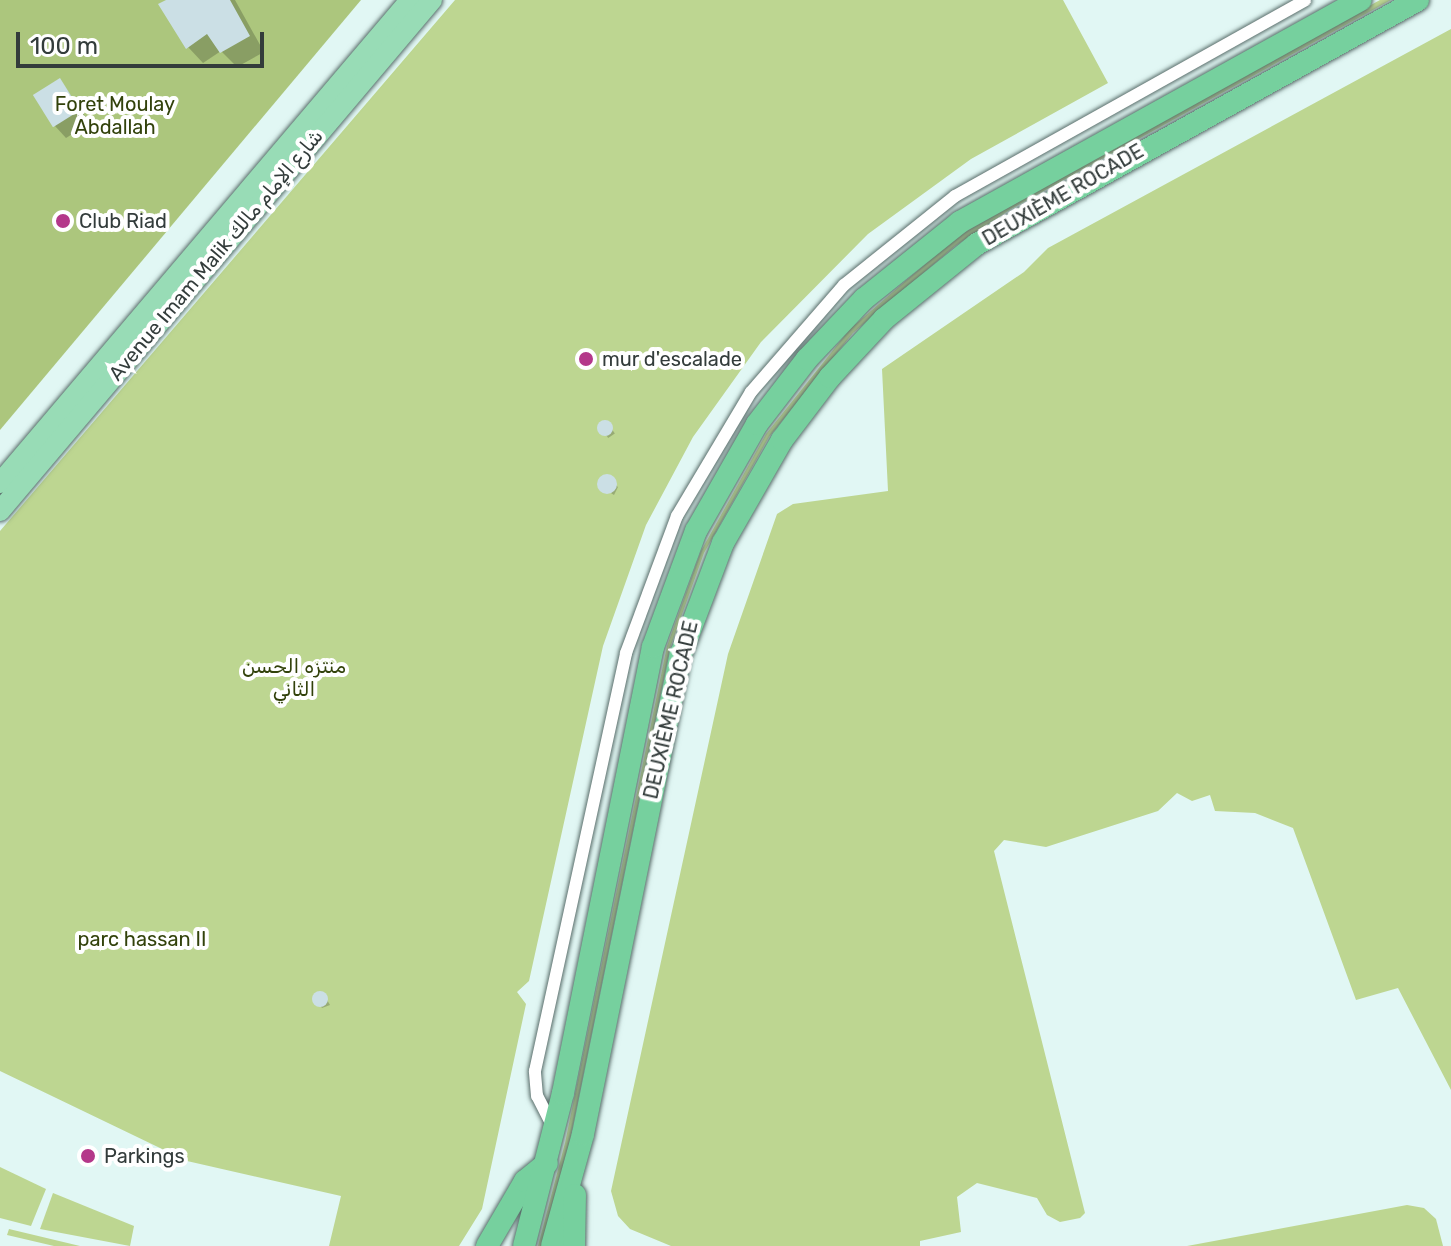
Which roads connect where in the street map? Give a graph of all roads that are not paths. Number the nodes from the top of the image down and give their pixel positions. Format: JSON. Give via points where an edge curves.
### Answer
{"nodes":[{"id":1,"x":410,"y":0,"type":"edge"},
{"id":2,"x":432,"y":0,"type":"edge"},
{"id":3,"x":1305,"y":0,"type":"edge"},
{"id":4,"x":1361,"y":0,"type":"edge"},
{"id":5,"x":1418,"y":0,"type":"edge"},
{"id":6,"x":0,"y":483,"type":"edge"},
{"id":7,"x":0,"y":511,"type":"edge"},
{"id":8,"x":555,"y":1130,"type":"junction"},
{"id":9,"x":547,"y":1163,"type":"junction"},
{"id":10,"x":572,"y":1176,"type":"junction"},
{"id":11,"x":487,"y":1246,"type":"edge"},
{"id":12,"x":524,"y":1246,"type":"edge"},
{"id":13,"x":552,"y":1246,"type":"edge"},
{"id":14,"x":574,"y":1246,"type":"edge"}],
"edges":[{"from":1,"to":6,"type":"main road","name":"Avenue Imam Malik شارع الإمام مالك"},
{"from":2,"to":7,"type":"main road","name":"Avenue Imam Malik شارع الإمام مالك"},
{"from":3,"to":8,"type":"street","via":[[955,196],[844,285],[743,404],[677,516],[626,653],[535,1071],[541,1108]]},
{"from":4,"to":8,"type":"highway","name":"DEUXIÈME ROCADE","via":[[960,222],[864,299],[807,359],[757,424],[696,531],[653,647]]},
{"from":5,"to":10,"type":"highway","name":"DEUXIÈME ROCADE","via":[[977,244],[884,319],[805,408],[734,519],[681,654]]},
{"from":8,"to":9,"type":"highway","name":"DEUXIÈME ROCADE"},
{"from":9,"to":11,"type":"highway","via":[[525,1181]]},
{"from":9,"to":12,"type":"highway","name":"DEUXIÈME ROCADE"},
{"from":10,"to":13,"type":"highway","name":"DEUXIÈME ROCADE"},
{"from":10,"to":14,"type":"highway"}]}
